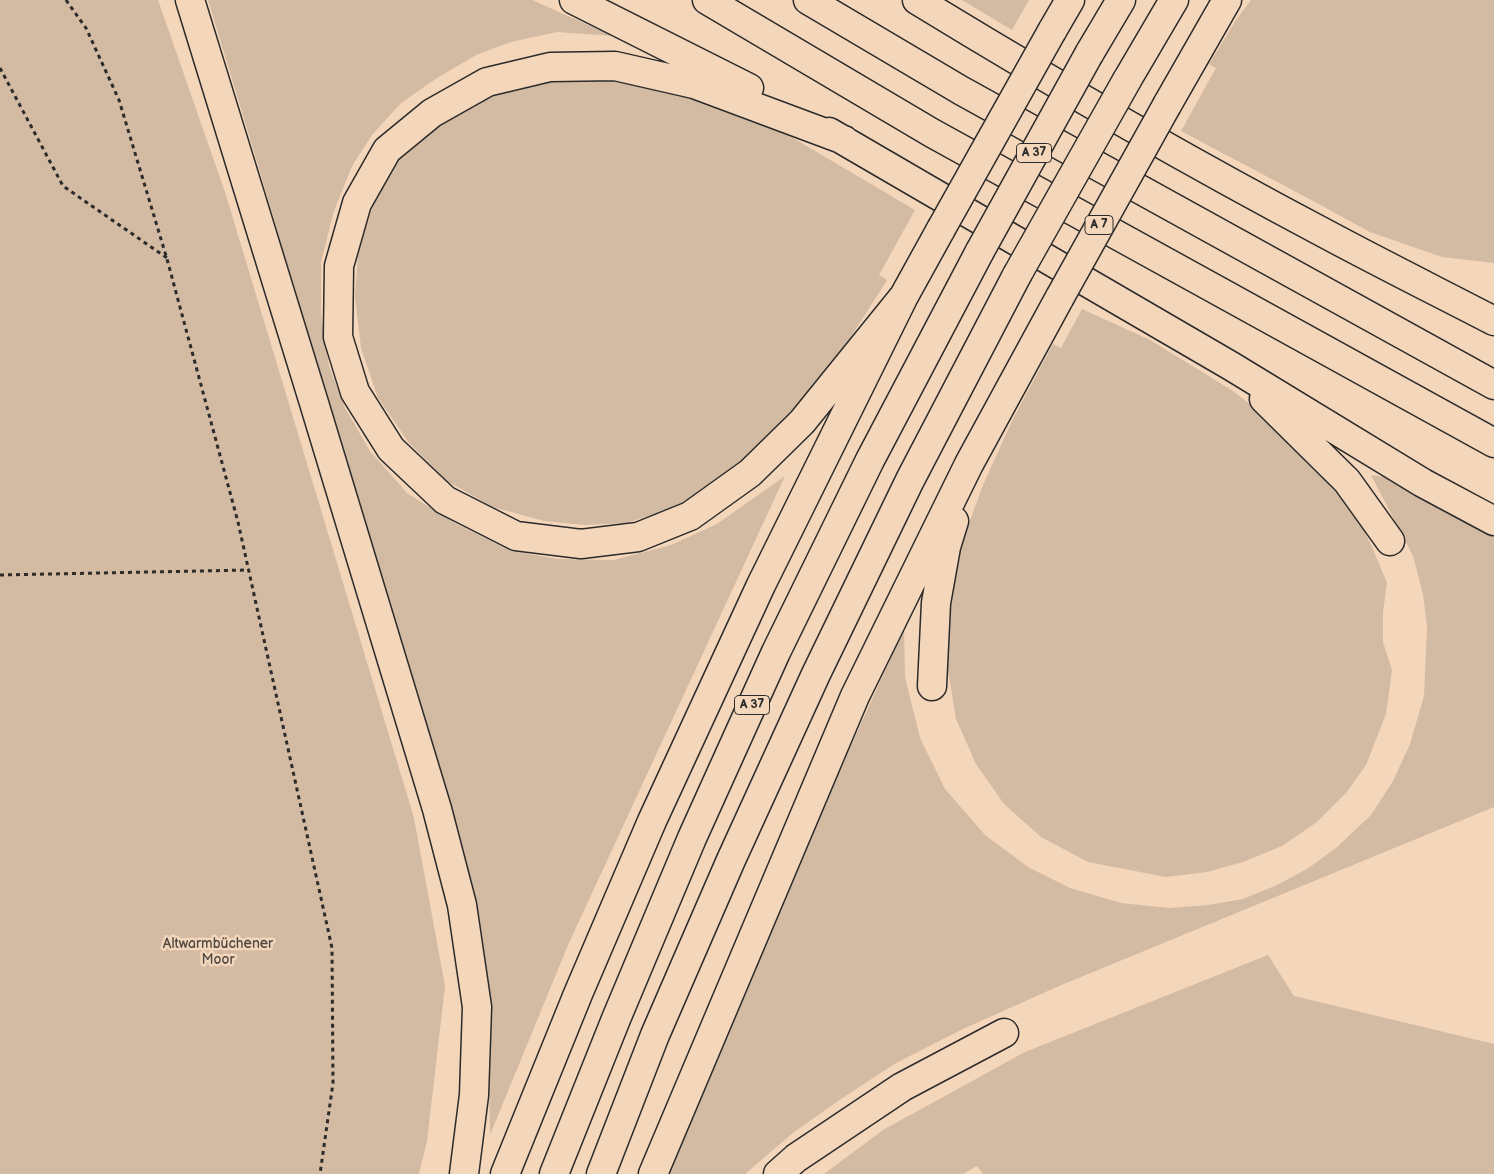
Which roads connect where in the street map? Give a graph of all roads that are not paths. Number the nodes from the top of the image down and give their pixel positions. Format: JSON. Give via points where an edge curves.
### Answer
{"nodes":[{"id":1,"x":190,"y":0,"type":"edge"},
{"id":2,"x":574,"y":0,"type":"edge"},
{"id":3,"x":707,"y":0,"type":"edge"},
{"id":4,"x":808,"y":0,"type":"edge"},
{"id":5,"x":917,"y":0,"type":"edge"},
{"id":6,"x":1070,"y":0,"type":"edge"},
{"id":7,"x":1121,"y":0,"type":"edge"},
{"id":8,"x":1174,"y":0,"type":"edge"},
{"id":9,"x":1227,"y":0,"type":"edge"},
{"id":10,"x":844,"y":140,"type":"junction"},
{"id":11,"x":904,"y":296,"type":"junction"},
{"id":12,"x":1494,"y":321,"type":"edge"},
{"id":13,"x":1231,"y":366,"type":"junction"},
{"id":14,"x":1494,"y":385,"type":"edge"},
{"id":15,"x":1494,"y":443,"type":"edge"},
{"id":16,"x":969,"y":464,"type":"junction"},
{"id":17,"x":1494,"y":521,"type":"edge"},
{"id":18,"x":1390,"y":541,"type":"dead end"},
{"id":19,"x":932,"y":686,"type":"dead end"},
{"id":20,"x":1004,"y":1033,"type":"dead end"},
{"id":21,"x":464,"y":1174,"type":"edge"},
{"id":22,"x":505,"y":1174,"type":"edge"},
{"id":23,"x":554,"y":1174,"type":"edge"},
{"id":24,"x":601,"y":1174,"type":"edge"},
{"id":25,"x":653,"y":1174,"type":"edge"},
{"id":26,"x":778,"y":1174,"type":"edge"}],
"edges":[{"from":1,"to":21,"type":"highway","via":[[434,799],[462,905],[477,1007],[474,1095]]},
{"from":2,"to":10,"type":"highway","via":[[746,86]]},
{"from":3,"to":15,"type":"highway","number":"A 7","via":[[932,132]]},
{"from":4,"to":14,"type":"highway","via":[[962,91]]},
{"from":5,"to":12,"type":"highway","via":[[1181,154]]},
{"from":6,"to":11,"type":"highway","bridge":true},
{"from":7,"to":23,"type":"highway","number":"A 37","bridge":true,"via":[[980,251],[870,460],[776,652],[688,847]]},
{"from":8,"to":24,"type":"highway","bridge":true,"via":[[1017,275],[910,480],[816,674],[732,860],[655,1035]]},
{"from":9,"to":16,"type":"highway","bridge":true},
{"from":10,"to":11,"type":"highway","via":[[694,84],[615,66],[550,67],[487,82],[432,113],[387,150],[357,203],[339,266],[338,337],[355,392],[390,449],[445,500],[516,536],[581,544],[638,537],[690,516],[750,474],[802,422]]},
{"from":10,"to":13,"type":"highway"},
{"from":11,"to":22,"type":"highway","via":[[761,585],[656,812]]},
{"from":13,"to":17,"type":"highway","via":[[1423,483]]},
{"from":13,"to":18,"type":"highway","via":[[1347,481]]},
{"from":16,"to":19,"type":"highway","via":[[946,547],[936,603]]},
{"from":16,"to":25,"type":"highway","via":[[855,696]]},
{"from":20,"to":26,"type":"highway","via":[[902,1087],[796,1158]]}]}
